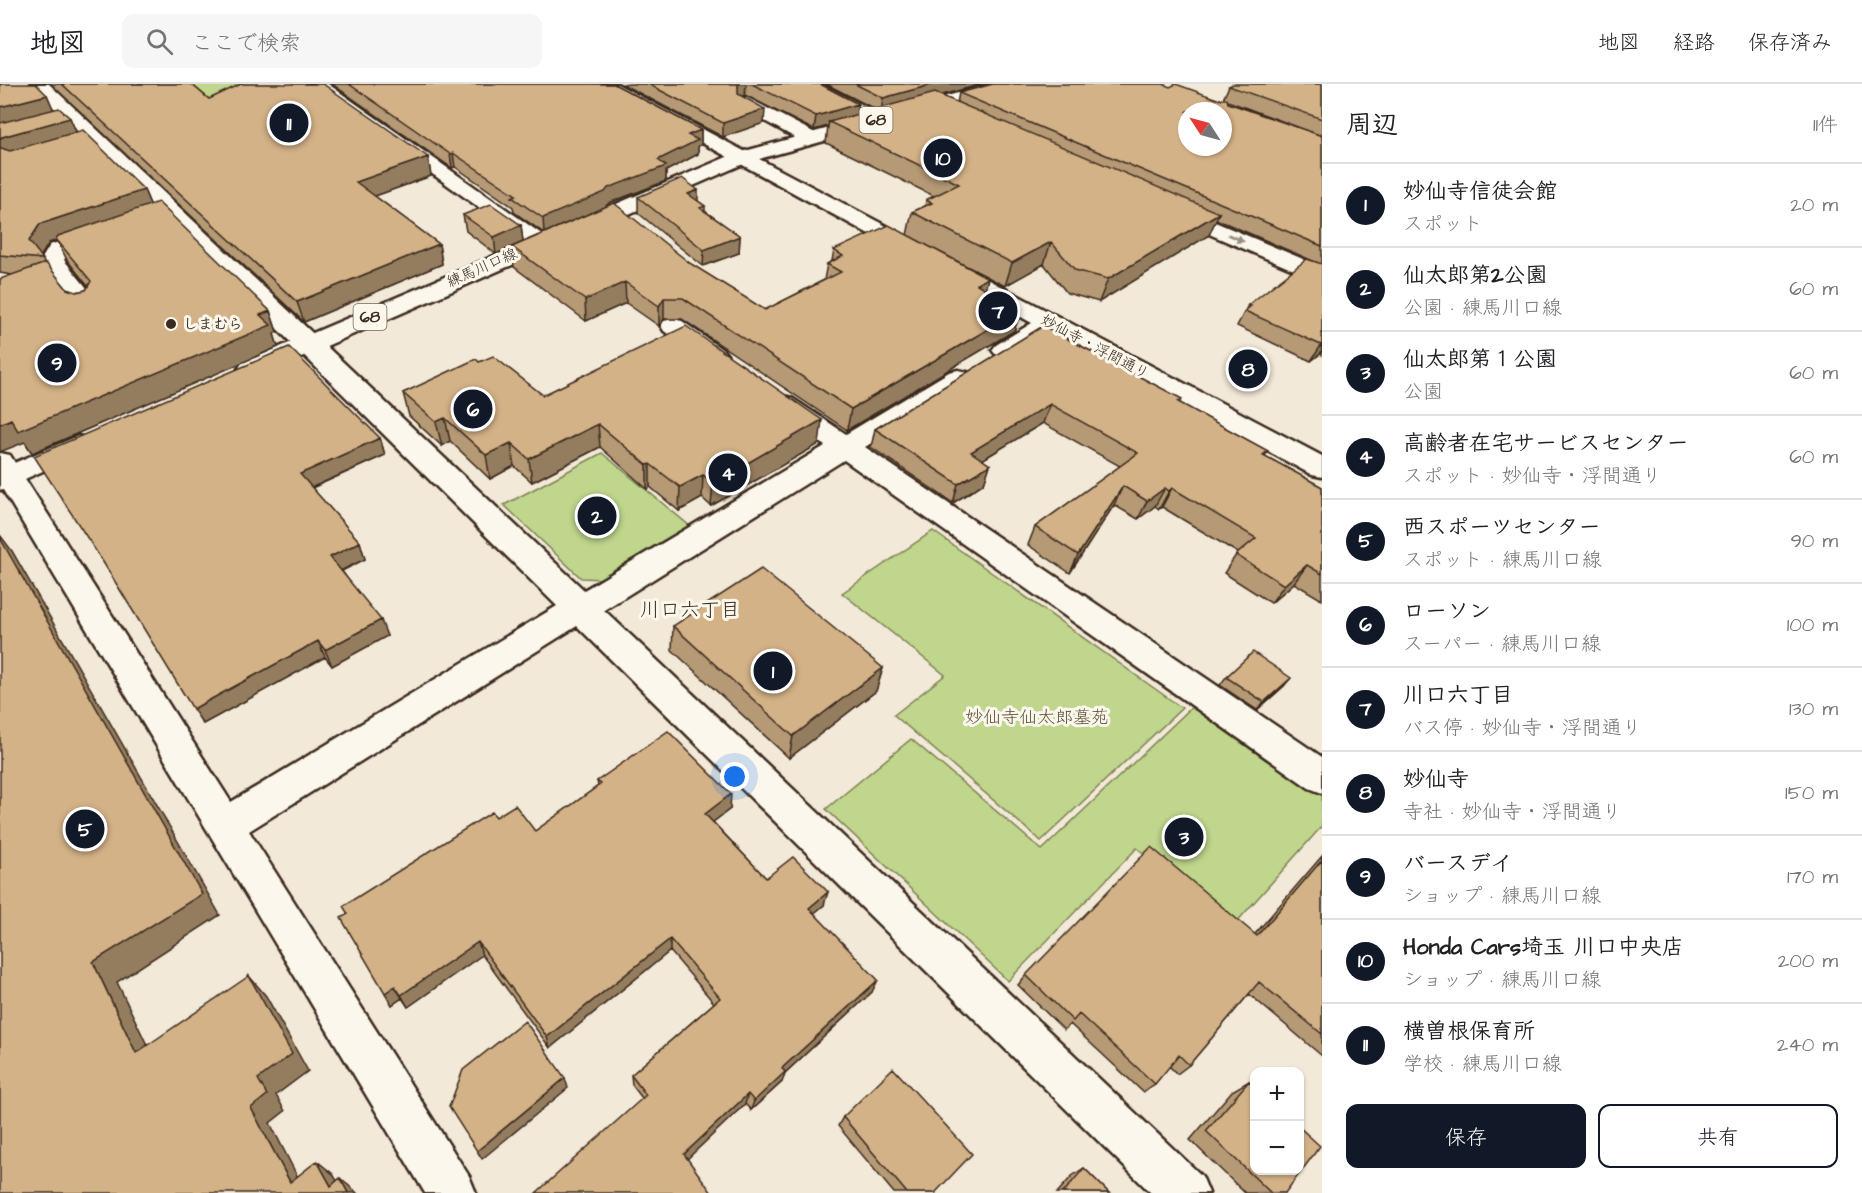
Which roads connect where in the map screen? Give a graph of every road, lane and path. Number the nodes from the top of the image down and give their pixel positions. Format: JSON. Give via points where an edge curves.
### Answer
{"nodes":[{"id":1,"x":39,"y":84,"type":"edge"},
{"id":2,"x":316,"y":84,"type":"edge"},
{"id":3,"x":603,"y":84,"type":"edge"},
{"id":4,"x":807,"y":84,"type":"edge"},
{"id":5,"x":1011,"y":84,"type":"edge"},
{"id":6,"x":852,"y":89,"type":"dead end"},
{"id":7,"x":834,"y":98,"type":"junction"},
{"id":8,"x":746,"y":103,"type":"edge"},
{"id":9,"x":932,"y":105,"type":"junction"},
{"id":10,"x":965,"y":119,"type":"edge"},
{"id":11,"x":877,"y":120,"type":"junction"},
{"id":12,"x":810,"y":138,"type":"junction"},
{"id":13,"x":741,"y":158,"type":"junction"},
{"id":14,"x":1149,"y":200,"type":"edge"},
{"id":15,"x":126,"y":227,"type":"edge"},
{"id":16,"x":542,"y":242,"type":"junction"},
{"id":17,"x":1322,"y":275,"type":"edge"},
{"id":18,"x":88,"y":304,"type":"edge"},
{"id":19,"x":1049,"y":323,"type":"junction"},
{"id":20,"x":673,"y":326,"type":"dead end"},
{"id":21,"x":307,"y":345,"type":"junction"},
{"id":22,"x":232,"y":377,"type":"edge"},
{"id":23,"x":105,"y":434,"type":"edge"},
{"id":24,"x":845,"y":447,"type":"junction"},
{"id":25,"x":1322,"y":468,"type":"edge"},
{"id":26,"x":3,"y":472,"type":"edge"},
{"id":27,"x":580,"y":607,"type":"junction"},
{"id":28,"x":1322,"y":777,"type":"edge"},
{"id":29,"x":225,"y":825,"type":"junction"},
{"id":30,"x":452,"y":1193,"type":"edge"},
{"id":31,"x":1185,"y":1193,"type":"edge"}],
"edges":[{"from":1,"to":21,"type":"street","via":[[73,130],[159,216]]},
{"from":2,"to":16,"type":"street"},
{"from":3,"to":13,"type":"street","name":"妙仙寺・浮間通り"},
{"from":4,"to":7,"type":"street"},
{"from":5,"to":9,"type":"street","name":"練馬川口線","number":"68"},
{"from":6,"to":7,"type":"street"},
{"from":7,"to":11,"type":"street"},
{"from":8,"to":12,"type":"street"},
{"from":9,"to":10,"type":"street"},
{"from":9,"to":11,"type":"street","name":"練馬川口線","number":"68"},
{"from":11,"to":12,"type":"street","name":"練馬川口線","number":"68"},
{"from":12,"to":13,"type":"street","name":"練馬川口線","number":"68"},
{"from":13,"to":16,"type":"street","name":"練馬川口線","number":"68","via":[[627,218]]},
{"from":13,"to":19,"type":"street","name":"妙仙寺・浮間通り"},
{"from":14,"to":17,"type":"street","one_way":true},
{"from":15,"to":18,"type":"street","via":[[70,246],[52,260]]},
{"from":16,"to":21,"type":"street","name":"練馬川口線","number":"68"},
{"from":19,"to":24,"type":"street"},
{"from":19,"to":25,"type":"street","name":"妙仙寺・浮間通り"},
{"from":20,"to":24,"type":"street"},
{"from":21,"to":22,"type":"street","name":"練馬川口線","number":"68"},
{"from":21,"to":27,"type":"street"},
{"from":23,"to":26,"type":"street"},
{"from":24,"to":27,"type":"street"},
{"from":24,"to":28,"type":"street"},
{"from":26,"to":29,"type":"street"},
{"from":27,"to":29,"type":"street"},
{"from":27,"to":31,"type":"street"},
{"from":29,"to":30,"type":"street"}]}
